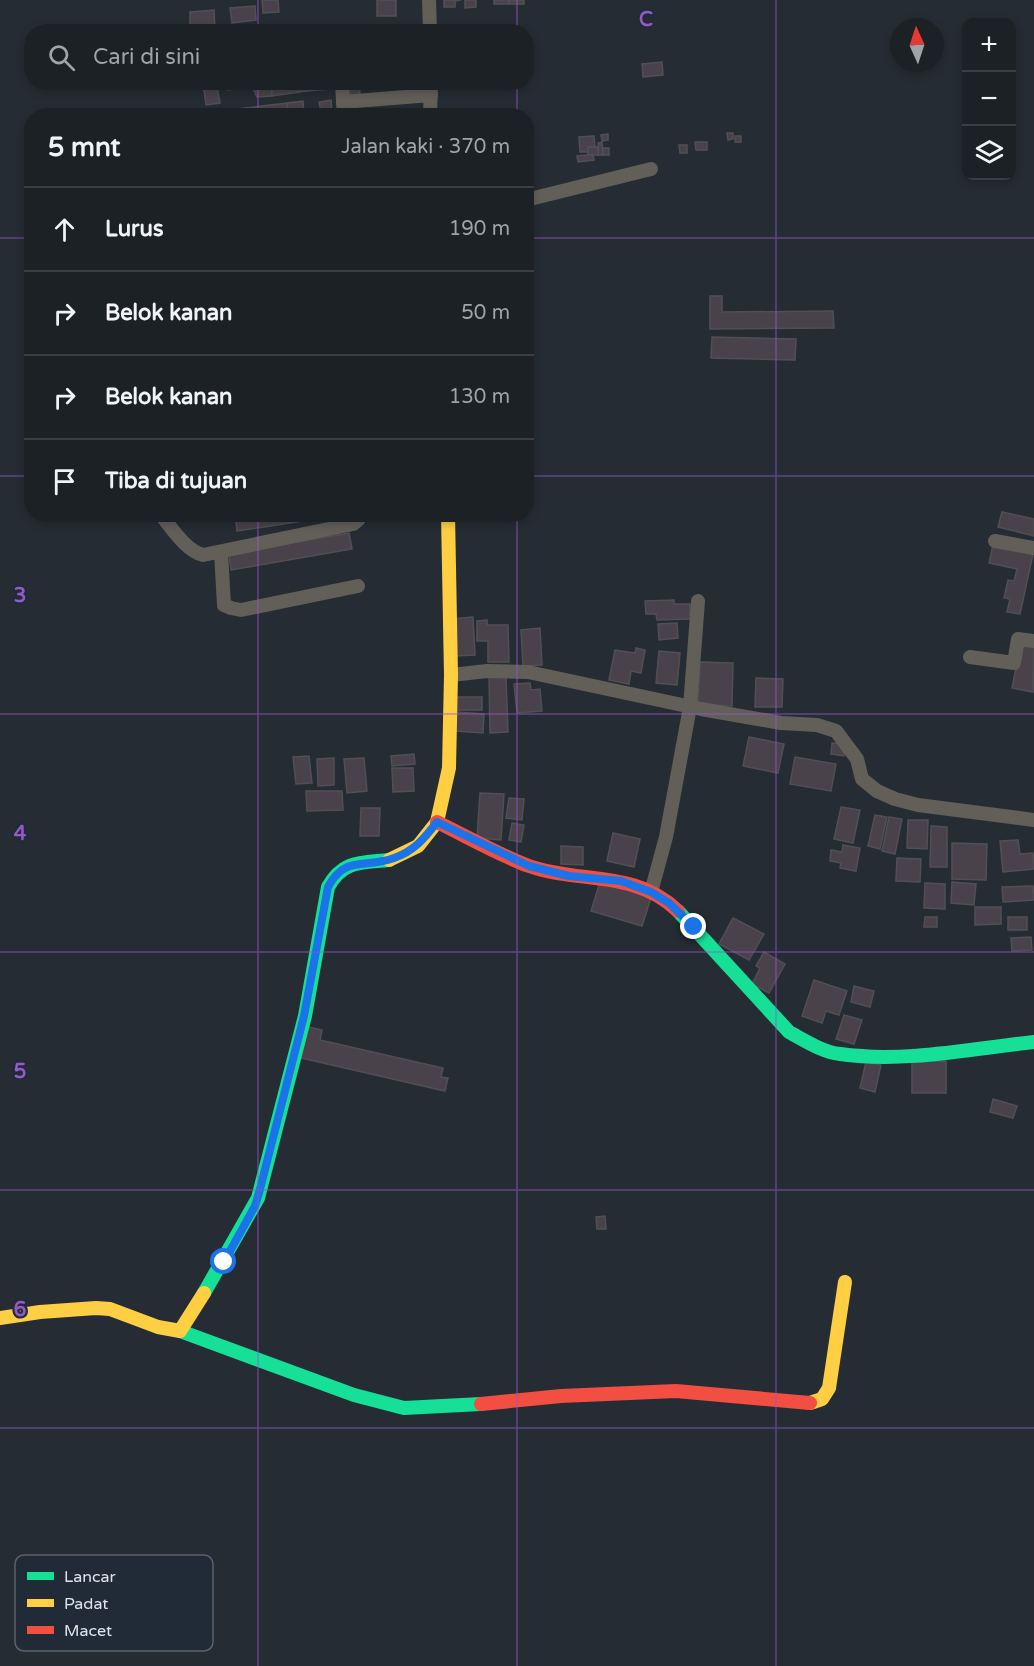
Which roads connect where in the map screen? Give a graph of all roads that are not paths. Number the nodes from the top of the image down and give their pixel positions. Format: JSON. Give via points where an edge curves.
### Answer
{"nodes":[{"id":1,"x":429,"y":0,"type":"edge"},
{"id":2,"x":430,"y":24,"type":"edge"},
{"id":3,"x":343,"y":90,"type":"edge"},
{"id":4,"x":427,"y":90,"type":"edge"},
{"id":5,"x":431,"y":90,"type":"edge"},
{"id":6,"x":344,"y":108,"type":"edge"},
{"id":7,"x":348,"y":108,"type":"edge"},
{"id":8,"x":430,"y":108,"type":"edge"},
{"id":9,"x":651,"y":169,"type":"dead end"},
{"id":10,"x":534,"y":198,"type":"edge"},
{"id":11,"x":167,"y":522,"type":"edge"},
{"id":12,"x":355,"y":522,"type":"edge"},
{"id":13,"x":448,"y":522,"type":"edge"},
{"id":14,"x":994,"y":541,"type":"dead end"},
{"id":15,"x":1034,"y":548,"type":"edge"},
{"id":16,"x":221,"y":552,"type":"junction"},
{"id":17,"x":358,"y":586,"type":"dead end"},
{"id":18,"x":698,"y":601,"type":"dead end"},
{"id":19,"x":1034,"y":641,"type":"edge"},
{"id":20,"x":970,"y":657,"type":"dead end"},
{"id":21,"x":451,"y":675,"type":"junction"},
{"id":22,"x":690,"y":707,"type":"junction"},
{"id":23,"x":1034,"y":820,"type":"edge"},
{"id":24,"x":437,"y":822,"type":"junction"},
{"id":25,"x":651,"y":892,"type":"junction"},
{"id":26,"x":1034,"y":1042,"type":"edge"},
{"id":27,"x":845,"y":1282,"type":"dead end"},
{"id":28,"x":0,"y":1318,"type":"edge"},
{"id":29,"x":180,"y":1331,"type":"junction"}],
"edges":[{"from":1,"to":2,"type":"street"},
{"from":3,"to":6,"type":"street"},
{"from":4,"to":7,"type":"street"},
{"from":5,"to":8,"type":"street"},
{"from":9,"to":10,"type":"street"},
{"from":11,"to":16,"type":"street","via":[[194,553]]},
{"from":12,"to":16,"type":"street"},
{"from":13,"to":21,"type":"street"},
{"from":14,"to":15,"type":"street"},
{"from":16,"to":17,"type":"street","via":[[222,596],[224,605],[231,608],[241,610]]},
{"from":18,"to":22,"type":"street"},
{"from":19,"to":20,"type":"street","via":[[1017,639],[1014,663]]},
{"from":21,"to":22,"type":"street","via":[[528,672]]},
{"from":21,"to":24,"type":"street","via":[[449,768]]},
{"from":22,"to":23,"type":"street","via":[[781,723],[817,724],[836,731],[857,759],[862,778],[895,799],[918,806]]},
{"from":22,"to":25,"type":"street","via":[[666,837]]},
{"from":24,"to":25,"type":"street","via":[[529,866],[569,876],[621,881]]},
{"from":24,"to":29,"type":"street","via":[[418,846],[390,860],[348,865],[328,887],[304,1016],[258,1198],[224,1262]]},
{"from":25,"to":26,"type":"street","via":[[694,927],[789,1032],[809,1043],[838,1054],[903,1057]]},
{"from":27,"to":29,"type":"street","via":[[830,1388],[818,1402],[676,1391],[404,1408],[354,1395]]},
{"from":28,"to":29,"type":"street","via":[[110,1309]]}]}
